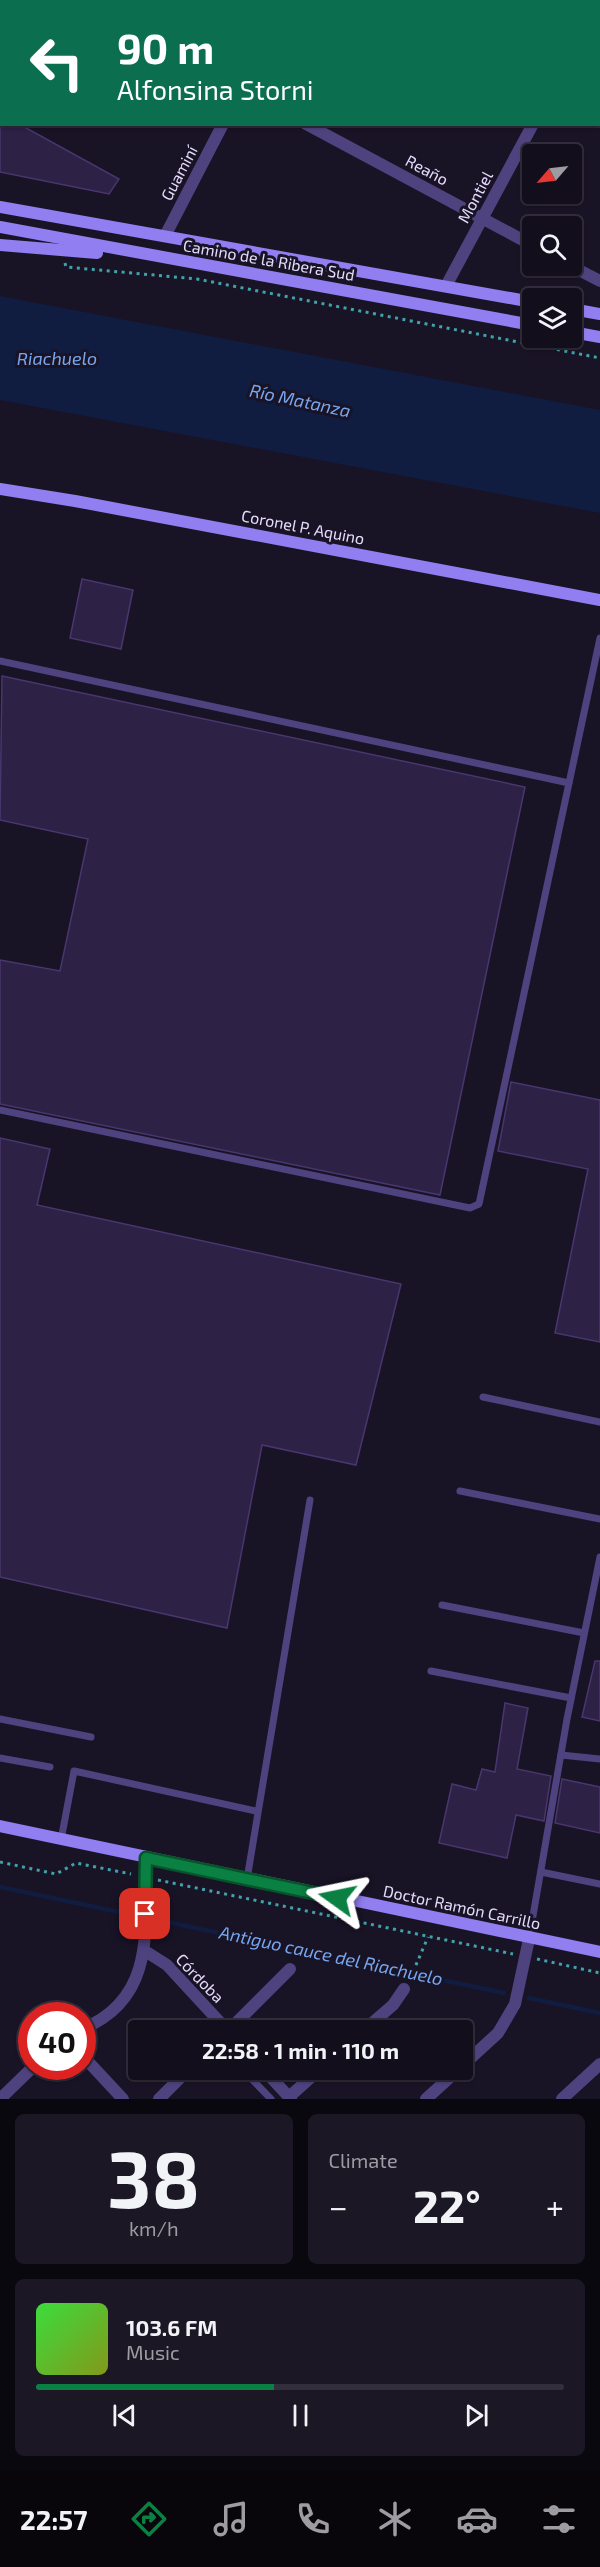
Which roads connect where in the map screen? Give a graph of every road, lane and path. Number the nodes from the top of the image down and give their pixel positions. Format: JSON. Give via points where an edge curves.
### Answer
{"nodes":[{"id":1,"x":222,"y":126,"type":"edge"},
{"id":2,"x":310,"y":126,"type":"edge"},
{"id":3,"x":531,"y":126,"type":"edge"},
{"id":4,"x":0,"y":207,"type":"edge"},
{"id":5,"x":482,"y":218,"type":"junction"},
{"id":6,"x":0,"y":227,"type":"edge"},
{"id":7,"x":165,"y":236,"type":"junction"},
{"id":8,"x":522,"y":240,"type":"edge"},
{"id":9,"x":0,"y":245,"type":"edge"},
{"id":10,"x":62,"y":250,"type":"junction"},
{"id":11,"x":161,"y":258,"type":"junction"},
{"id":12,"x":582,"y":272,"type":"edge"},
{"id":13,"x":600,"y":281,"type":"edge"},
{"id":14,"x":446,"y":286,"type":"junction"},
{"id":15,"x":522,"y":300,"type":"edge"},
{"id":16,"x":582,"y":311,"type":"edge"},
{"id":17,"x":600,"y":314,"type":"edge"},
{"id":18,"x":522,"y":323,"type":"edge"},
{"id":19,"x":582,"y":334,"type":"edge"},
{"id":20,"x":600,"y":337,"type":"edge"},
{"id":21,"x":600,"y":358,"type":"edge"},
{"id":22,"x":0,"y":489,"type":"edge"},
{"id":23,"x":600,"y":600,"type":"edge"},
{"id":24,"x":600,"y":638,"type":"edge"},
{"id":25,"x":0,"y":661,"type":"edge"},
{"id":26,"x":569,"y":783,"type":"junction"},
{"id":27,"x":0,"y":1110,"type":"edge"},
{"id":28,"x":483,"y":1397,"type":"dead end"},
{"id":29,"x":600,"y":1422,"type":"edge"},
{"id":30,"x":460,"y":1491,"type":"dead end"},
{"id":31,"x":310,"y":1500,"type":"dead end"},
{"id":32,"x":600,"y":1519,"type":"edge"},
{"id":33,"x":600,"y":1557,"type":"edge"},
{"id":34,"x":442,"y":1605,"type":"dead end"},
{"id":35,"x":584,"y":1633,"type":"junction"},
{"id":36,"x":431,"y":1671,"type":"dead end"},
{"id":37,"x":571,"y":1698,"type":"junction"},
{"id":38,"x":0,"y":1719,"type":"edge"},
{"id":39,"x":91,"y":1737,"type":"dead end"},
{"id":40,"x":561,"y":1755,"type":"junction"},
{"id":41,"x":0,"y":1758,"type":"edge"},
{"id":42,"x":600,"y":1759,"type":"edge"},
{"id":43,"x":50,"y":1767,"type":"dead end"},
{"id":44,"x":256,"y":1811,"type":"junction"},
{"id":45,"x":0,"y":1826,"type":"edge"},
{"id":46,"x":60,"y":1840,"type":"junction"},
{"id":47,"x":146,"y":1858,"type":"junction"},
{"id":48,"x":0,"y":1862,"type":"edge"},
{"id":49,"x":541,"y":1872,"type":"junction"},
{"id":50,"x":146,"y":1877,"type":"junction"},
{"id":51,"x":247,"y":1879,"type":"junction"},
{"id":52,"x":600,"y":1884,"type":"edge"},
{"id":53,"x":428,"y":1937,"type":"junction"},
{"id":54,"x":529,"y":1939,"type":"junction"},
{"id":55,"x":145,"y":1951,"type":"junction"},
{"id":56,"x":600,"y":1952,"type":"edge"},
{"id":57,"x":525,"y":1957,"type":"junction"},
{"id":58,"x":290,"y":1969,"type":"dead end"},
{"id":59,"x":600,"y":1973,"type":"edge"},
{"id":60,"x":406,"y":1986,"type":"joint"},
{"id":61,"x":218,"y":2020,"type":"edge"},
{"id":62,"x":239,"y":2020,"type":"edge"},
{"id":63,"x":376,"y":2020,"type":"edge"},
{"id":64,"x":96,"y":2023,"type":"edge"},
{"id":65,"x":473,"y":2056,"type":"edge"},
{"id":66,"x":600,"y":2064,"type":"edge"},
{"id":67,"x":96,"y":2070,"type":"edge"},
{"id":68,"x":20,"y":2080,"type":"edge"},
{"id":69,"x":178,"y":2080,"type":"edge"},
{"id":70,"x":253,"y":2080,"type":"edge"},
{"id":71,"x":273,"y":2080,"type":"edge"},
{"id":72,"x":309,"y":2080,"type":"edge"},
{"id":73,"x":447,"y":2080,"type":"edge"},
{"id":74,"x":290,"y":2098,"type":"edge"},
{"id":75,"x":0,"y":2099,"type":"edge"},
{"id":76,"x":123,"y":2099,"type":"edge"},
{"id":77,"x":159,"y":2099,"type":"edge"},
{"id":78,"x":271,"y":2099,"type":"edge"},
{"id":79,"x":426,"y":2099,"type":"edge"},
{"id":80,"x":562,"y":2099,"type":"edge"}],
"edges":[{"from":1,"to":7,"type":"street","name":"Guaminí"},
{"from":2,"to":5,"type":"street","name":"Reaño"},
{"from":3,"to":5,"type":"street","name":"Montiel"},
{"from":4,"to":7,"type":"main road","name":"Camino de la Ribera Sud"},
{"from":5,"to":8,"type":"street","name":"Reaño"},
{"from":5,"to":14,"type":"street","name":"Montiel"},
{"from":6,"to":11,"type":"main road","name":"Camino de la Ribera Sud"},
{"from":7,"to":14,"type":"main road","name":"Camino de la Ribera Sud"},
{"from":9,"to":10,"type":"main road"},
{"from":10,"to":11,"type":"main road"},
{"from":10,"to":21,"type":"path","via":[[66,267],[197,279]]},
{"from":11,"to":18,"type":"main road","name":"Camino de la Ribera Sud"},
{"from":12,"to":13,"type":"street"},
{"from":14,"to":15,"type":"main road","name":"Camino de la Ribera Sud"},
{"from":16,"to":17,"type":"main road"},
{"from":19,"to":20,"type":"main road"},
{"from":22,"to":23,"type":"main road","name":"Coronel P. Aquino"},
{"from":24,"to":26,"type":"lane"},
{"from":25,"to":26,"type":"lane"},
{"from":26,"to":27,"type":"lane","via":[[479,1204],[470,1208]]},
{"from":28,"to":29,"type":"lane"},
{"from":30,"to":32,"type":"lane"},
{"from":31,"to":44,"type":"lane"},
{"from":33,"to":35,"type":"lane"},
{"from":34,"to":35,"type":"lane"},
{"from":35,"to":37,"type":"lane"},
{"from":36,"to":37,"type":"lane"},
{"from":37,"to":40,"type":"lane"},
{"from":38,"to":39,"type":"lane"},
{"from":40,"to":42,"type":"lane"},
{"from":40,"to":49,"type":"lane"},
{"from":41,"to":43,"type":"lane"},
{"from":44,"to":46,"type":"lane","via":[[74,1771]]},
{"from":44,"to":51,"type":"lane"},
{"from":45,"to":46,"type":"main road","name":"Doctor Ramón Carrillo"},
{"from":46,"to":47,"type":"main road","name":"Doctor Ramón Carrillo"},
{"from":47,"to":50,"type":"street"},
{"from":47,"to":51,"type":"main road","name":"Doctor Ramón Carrillo"},
{"from":48,"to":50,"type":"path","via":[[56,1874],[76,1863]]},
{"from":49,"to":52,"type":"lane"},
{"from":49,"to":54,"type":"lane"},
{"from":50,"to":53,"type":"path"},
{"from":50,"to":55,"type":"street"},
{"from":51,"to":54,"type":"main road","name":"Doctor Ramón Carrillo"},
{"from":53,"to":57,"type":"path"},
{"from":53,"to":60,"type":"path"},
{"from":54,"to":56,"type":"main road","name":"Doctor Ramón Carrillo"},
{"from":54,"to":57,"type":"street"},
{"from":55,"to":61,"type":"street","name":"Córdoba","via":[[167,1965]]},
{"from":55,"to":64,"type":"street","via":[[139,1975],[113,2011]]},
{"from":57,"to":59,"type":"path"},
{"from":57,"to":65,"type":"street","via":[[515,2004],[498,2033]]},
{"from":58,"to":62,"type":"street"},
{"from":60,"to":63,"type":"street"},
{"from":66,"to":80,"type":"street"},
{"from":67,"to":76,"type":"street"},
{"from":68,"to":75,"type":"street"},
{"from":69,"to":77,"type":"street"},
{"from":70,"to":78,"type":"lane"},
{"from":71,"to":74,"type":"street"},
{"from":72,"to":74,"type":"street"},
{"from":73,"to":79,"type":"street"}]}
